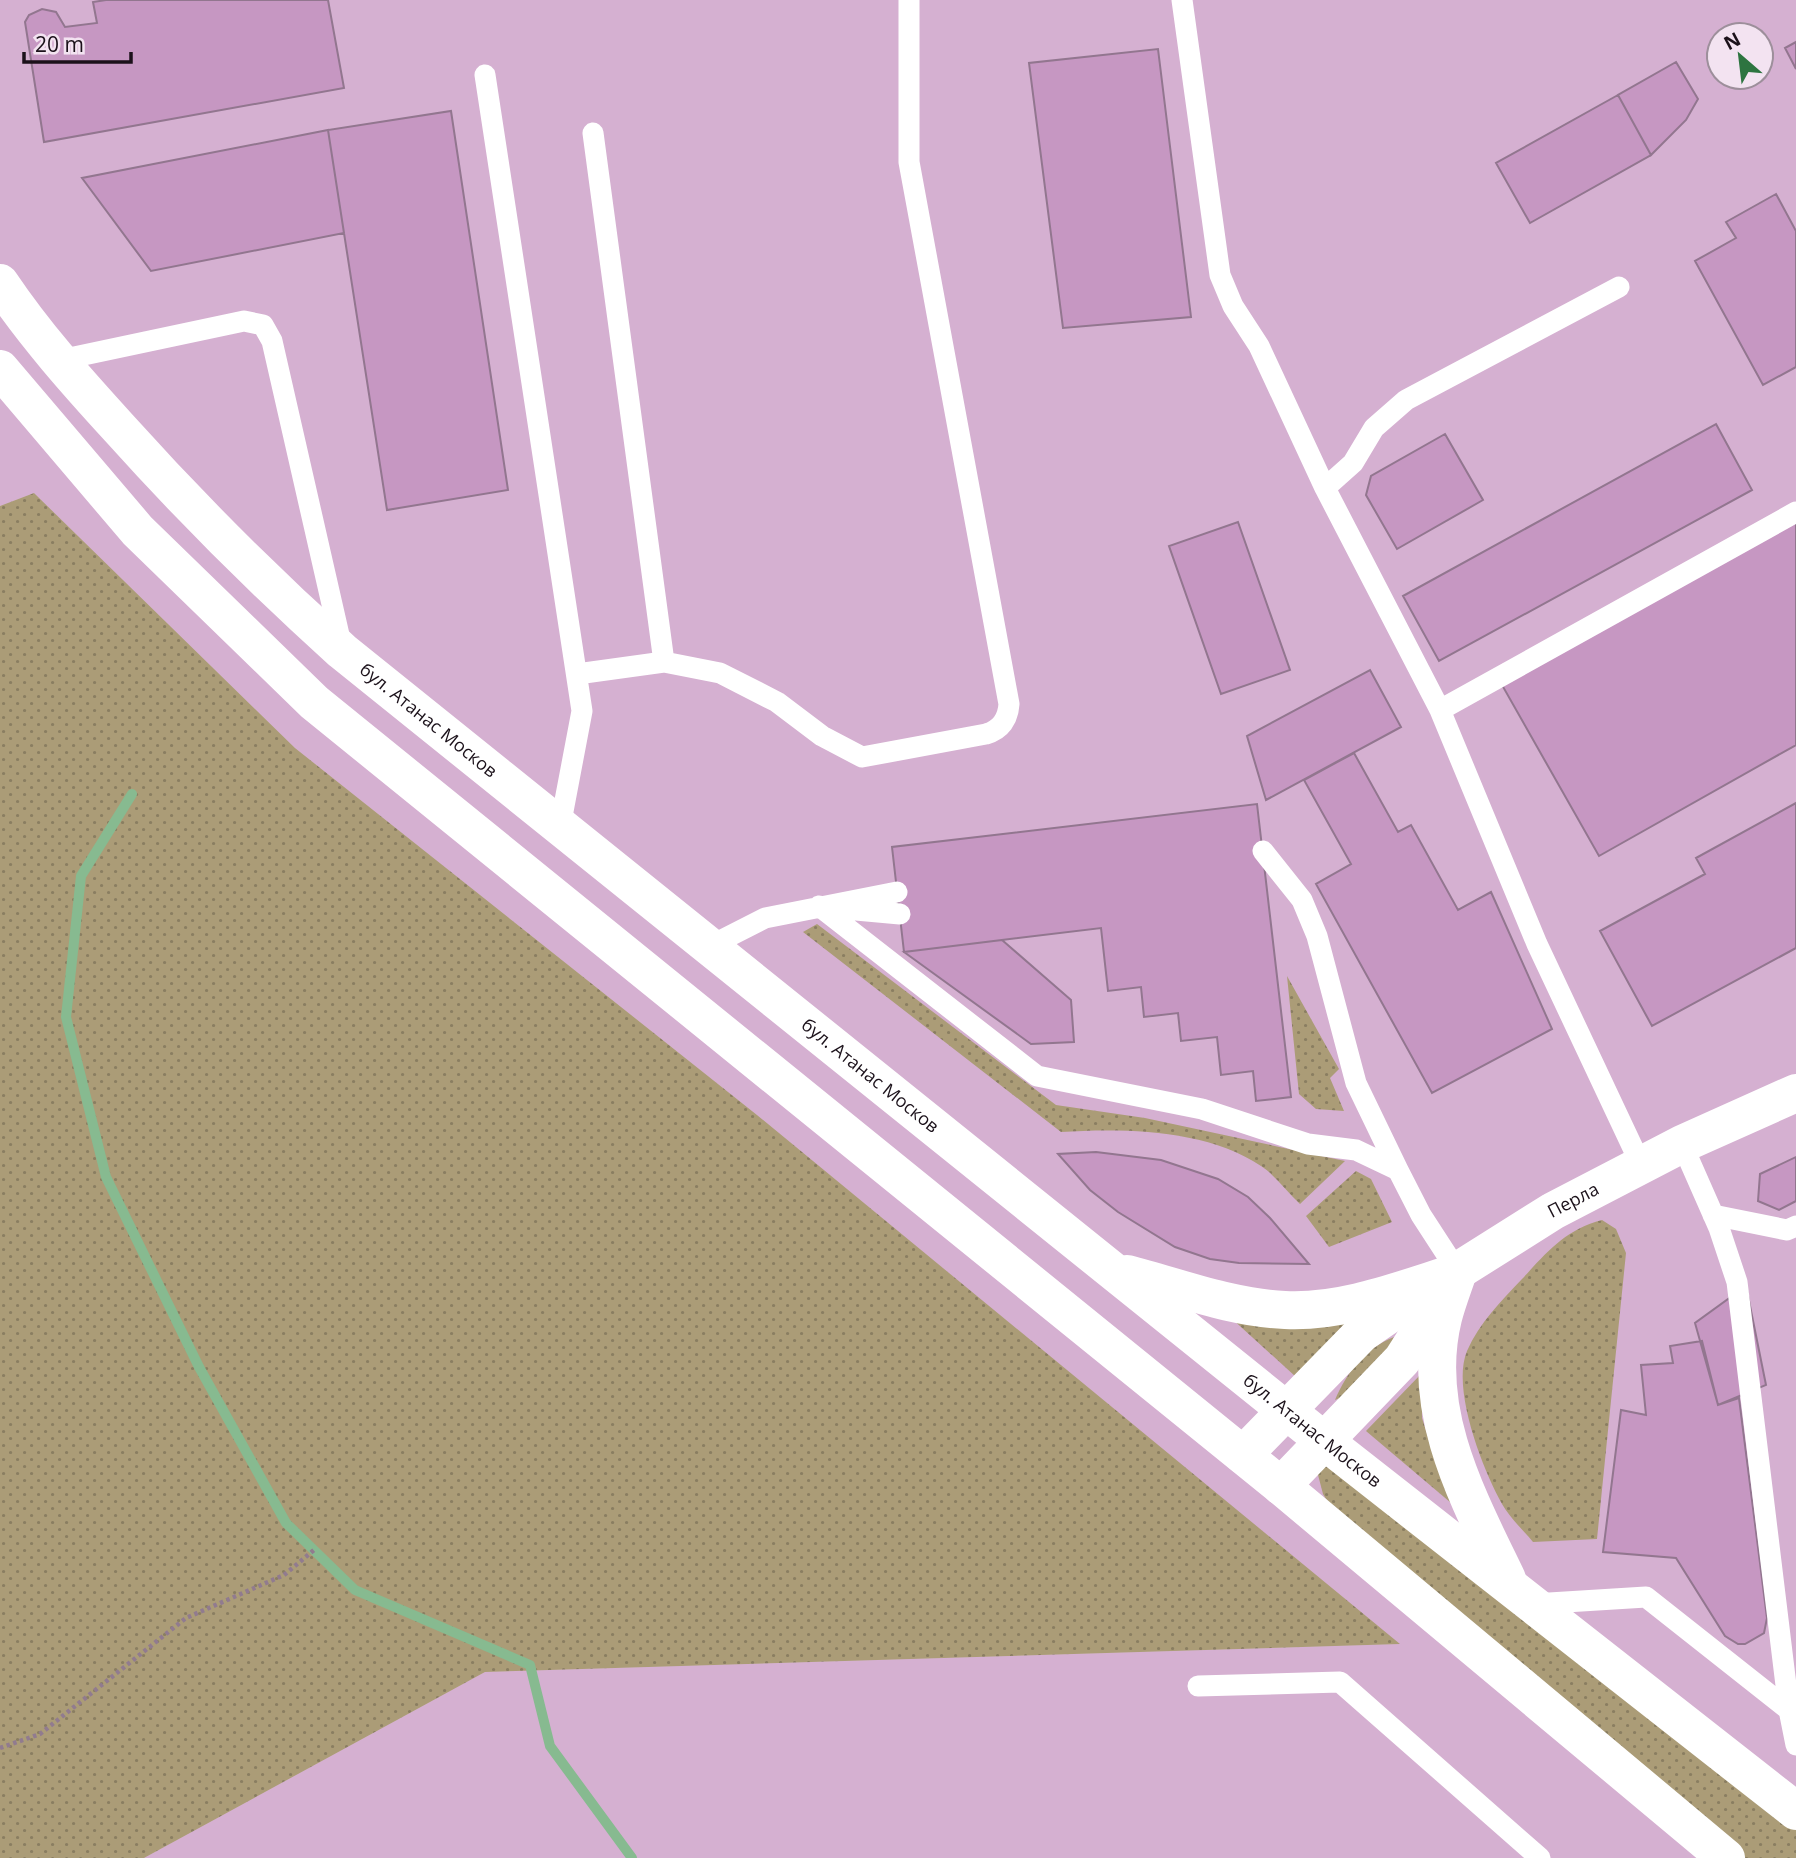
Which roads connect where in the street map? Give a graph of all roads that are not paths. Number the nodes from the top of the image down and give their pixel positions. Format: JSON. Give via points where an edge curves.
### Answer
{"nodes":[{"id":1,"x":909,"y":0,"type":"edge"},
{"id":2,"x":1182,"y":0,"type":"edge"},
{"id":3,"x":485,"y":75,"type":"dead end"},
{"id":4,"x":593,"y":133,"type":"dead end"},
{"id":5,"x":0,"y":283,"type":"edge"},
{"id":6,"x":1619,"y":287,"type":"dead end"},
{"id":7,"x":60,"y":360,"type":"junction"},
{"id":8,"x":0,"y":369,"type":"edge"},
{"id":9,"x":1325,"y":488,"type":"junction"},
{"id":10,"x":1796,"y":512,"type":"edge"},
{"id":11,"x":342,"y":650,"type":"junction"},
{"id":12,"x":664,"y":662,"type":"junction"},
{"id":13,"x":576,"y":674,"type":"junction"},
{"id":14,"x":1440,"y":710,"type":"junction"},
{"id":15,"x":560,"y":827,"type":"junction"},
{"id":16,"x":1262,"y":851,"type":"dead end"},
{"id":17,"x":1265,"y":876,"type":"dead end"},
{"id":18,"x":897,"y":892,"type":"dead end"},
{"id":19,"x":819,"y":906,"type":"junction"},
{"id":20,"x":900,"y":914,"type":"dead end"},
{"id":21,"x":709,"y":946,"type":"junction"},
{"id":22,"x":1329,"y":981,"type":"junction"},
{"id":23,"x":1796,"y":1093,"type":"edge"},
{"id":24,"x":1682,"y":1144,"type":"junction"},
{"id":25,"x":1641,"y":1166,"type":"junction"},
{"id":26,"x":1398,"y":1170,"type":"junction"},
{"id":27,"x":1713,"y":1215,"type":"junction"},
{"id":28,"x":1796,"y":1226,"type":"edge"},
{"id":29,"x":1112,"y":1270,"type":"junction"},
{"id":30,"x":1458,"y":1272,"type":"junction"},
{"id":31,"x":1288,"y":1411,"type":"junction"},
{"id":32,"x":1323,"y":1440,"type":"junction"},
{"id":33,"x":1243,"y":1455,"type":"junction"},
{"id":34,"x":1281,"y":1486,"type":"junction"},
{"id":35,"x":1520,"y":1596,"type":"junction"},
{"id":36,"x":1198,"y":1686,"type":"dead end"},
{"id":37,"x":1789,"y":1710,"type":"junction"},
{"id":38,"x":1796,"y":1745,"type":"edge"},
{"id":39,"x":1796,"y":1811,"type":"edge"},
{"id":40,"x":1540,"y":1858,"type":"edge"},
{"id":41,"x":1727,"y":1858,"type":"edge"}],
"edges":[{"from":1,"to":12,"type":"lane","via":[[909,162],[1009,712],[994,732],[862,757],[822,736],[777,702],[720,673]]},
{"from":2,"to":9,"type":"lane","via":[[1220,275],[1233,306],[1259,346]]},
{"from":3,"to":13,"type":"lane"},
{"from":4,"to":12,"type":"lane"},
{"from":5,"to":7,"type":"main road","name":"бул. Атанас Москов"},
{"from":6,"to":9,"type":"lane","via":[[1406,400],[1374,428],[1353,463]]},
{"from":7,"to":11,"type":"main road","name":"бул. Атанас Москов","via":[[194,512]]},
{"from":7,"to":11,"type":"lane","via":[[244,321],[263,325],[272,341]]},
{"from":8,"to":33,"type":"main road","via":[[137,530],[315,703]]},
{"from":9,"to":14,"type":"lane"},
{"from":10,"to":14,"type":"lane"},
{"from":11,"to":15,"type":"main road","name":"бул. Атанас Москов"},
{"from":12,"to":13,"type":"lane"},
{"from":13,"to":15,"type":"lane","via":[[582,711]]},
{"from":14,"to":25,"type":"lane","via":[[1537,944]]},
{"from":15,"to":21,"type":"main road","name":"бул. Атанас Москов"},
{"from":16,"to":22,"type":"lane","via":[[1301,900]]},
{"from":17,"to":22,"type":"lane","via":[[1291,903]]},
{"from":18,"to":19,"type":"lane"},
{"from":19,"to":20,"type":"lane"},
{"from":19,"to":21,"type":"lane","via":[[765,918]]},
{"from":19,"to":26,"type":"lane","via":[[1037,1076],[1202,1109],[1308,1144],[1356,1150]]},
{"from":21,"to":29,"type":"main road","name":"бул. Атанас Москов"},
{"from":22,"to":26,"type":"lane","via":[[1356,1083]]},
{"from":23,"to":24,"type":"main road","name":"Перла"},
{"from":24,"to":25,"type":"main road","name":"Перла"},
{"from":24,"to":27,"type":"lane"},
{"from":25,"to":30,"type":"main road","name":"Перла","via":[[1553,1211]]},
{"from":26,"to":30,"type":"lane"},
{"from":27,"to":28,"type":"lane","via":[[1787,1230]]},
{"from":27,"to":37,"type":"lane","via":[[1737,1282]]},
{"from":29,"to":30,"type":"main road","via":[[1257,1308],[1287,1310],[1380,1297]]},
{"from":29,"to":31,"type":"main road","name":"бул. Атанас Москов"},
{"from":30,"to":31,"type":"main road","name":"Перла","via":[[1362,1333]]},
{"from":30,"to":32,"type":"main road","via":[[1402,1360]]},
{"from":30,"to":35,"type":"main road","via":[[1443,1320],[1443,1419],[1451,1456]]},
{"from":31,"to":32,"type":"main road","name":"бул. Атанас Москов"},
{"from":31,"to":33,"type":"main road","name":"Перла"},
{"from":32,"to":34,"type":"main road"},
{"from":32,"to":35,"type":"main road","name":"бул. Атанас Москов"},
{"from":33,"to":34,"type":"main road"},
{"from":34,"to":41,"type":"main road"},
{"from":35,"to":37,"type":"lane","via":[[1646,1597]]},
{"from":35,"to":39,"type":"main road","name":"бул. Атанас Москов"},
{"from":36,"to":40,"type":"lane","via":[[1340,1682]]},
{"from":37,"to":38,"type":"lane"}]}
